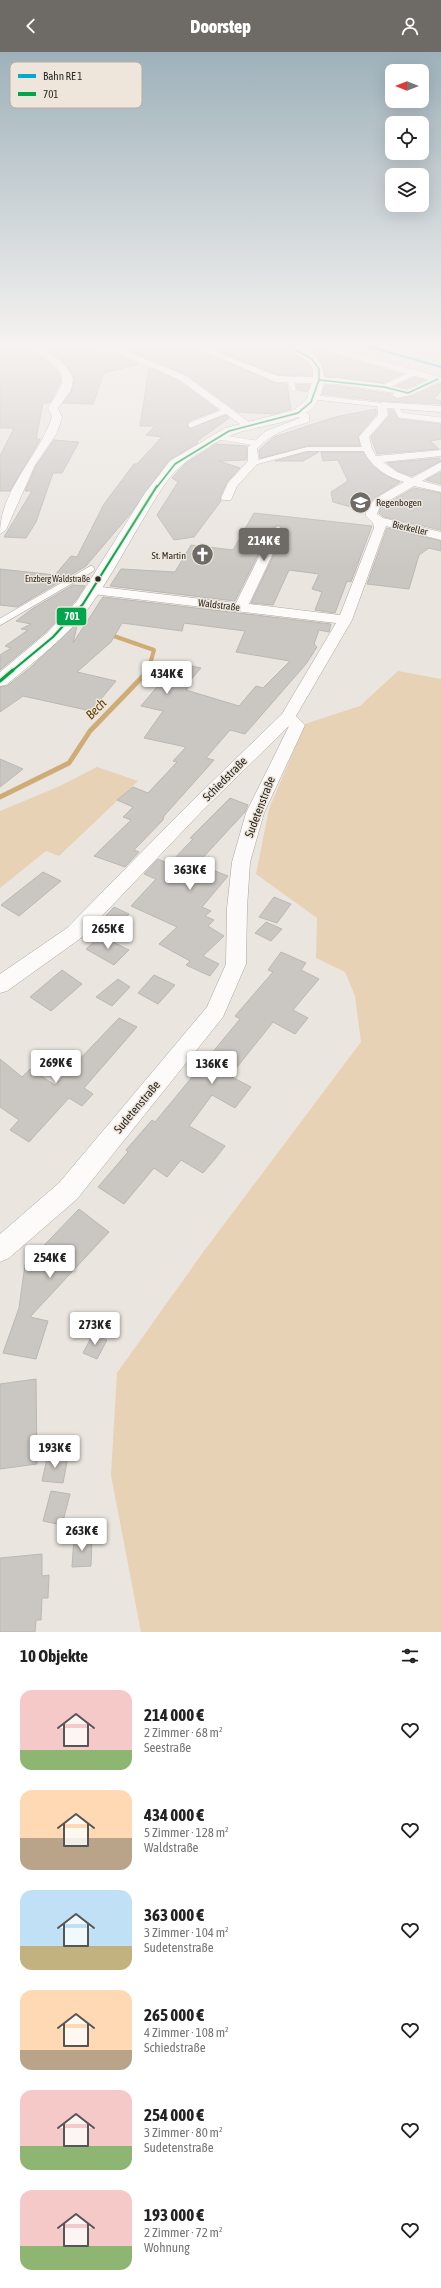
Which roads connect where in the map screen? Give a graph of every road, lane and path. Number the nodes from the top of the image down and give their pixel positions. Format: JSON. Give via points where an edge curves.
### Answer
{"nodes":[{"id":1,"x":55,"y":420,"type":"edge"},
{"id":2,"x":204,"y":420,"type":"edge"},
{"id":3,"x":241,"y":420,"type":"edge"},
{"id":4,"x":270,"y":420,"type":"edge"},
{"id":5,"x":305,"y":420,"type":"edge"},
{"id":6,"x":380,"y":420,"type":"edge"},
{"id":7,"x":191,"y":425,"type":"dead end"},
{"id":8,"x":248,"y":425,"type":"junction"},
{"id":9,"x":219,"y":437,"type":"junction"},
{"id":10,"x":256,"y":443,"type":"junction"},
{"id":11,"x":366,"y":449,"type":"junction"},
{"id":12,"x":441,"y":454,"type":"edge"},
{"id":13,"x":374,"y":460,"type":"junction"},
{"id":14,"x":254,"y":462,"type":"junction"},
{"id":15,"x":441,"y":465,"type":"edge"},
{"id":16,"x":412,"y":481,"type":"junction"},
{"id":17,"x":441,"y":489,"type":"edge"},
{"id":18,"x":227,"y":498,"type":"dead end"},
{"id":19,"x":379,"y":521,"type":"junction"},
{"id":20,"x":0,"y":530,"type":"edge"},
{"id":21,"x":278,"y":530,"type":"dead end"},
{"id":22,"x":441,"y":536,"type":"edge"},
{"id":23,"x":91,"y":569,"type":"dead end"},
{"id":24,"x":93,"y":590,"type":"junction"},
{"id":25,"x":240,"y":608,"type":"junction"},
{"id":26,"x":345,"y":620,"type":"junction"},
{"id":27,"x":0,"y":622,"type":"edge"},
{"id":28,"x":0,"y":681,"type":"edge"},
{"id":29,"x":292,"y":721,"type":"junction"},
{"id":30,"x":0,"y":985,"type":"edge"},
{"id":31,"x":0,"y":1250,"type":"edge"}],
"edges":[{"from":1,"to":20,"type":"street","via":[[52,433],[30,465]]},
{"from":2,"to":7,"type":"lane"},
{"from":3,"to":8,"type":"street"},
{"from":4,"to":8,"type":"main road"},
{"from":5,"to":10,"type":"street","via":[[273,429]]},
{"from":6,"to":11,"type":"street","via":[[364,437]]},
{"from":8,"to":9,"type":"main road"},
{"from":9,"to":10,"type":"lane"},
{"from":9,"to":24,"type":"main road","via":[[176,464],[152,493]]},
{"from":10,"to":14,"type":"street","via":[[252,449]]},
{"from":11,"to":13,"type":"street"},
{"from":11,"to":14,"type":"street","via":[[307,449]]},
{"from":12,"to":13,"type":"street"},
{"from":13,"to":16,"type":"street","via":[[394,475]]},
{"from":14,"to":18,"type":"street","via":[[232,485]]},
{"from":15,"to":16,"type":"street"},
{"from":16,"to":17,"type":"street"},
{"from":16,"to":19,"type":"street","via":[[370,509],[372,518]]},
{"from":19,"to":22,"type":"street","name":"Bierkeller"},
{"from":19,"to":26,"type":"street","name":"Schiedstraße","via":[[380,528]]},
{"from":21,"to":25,"type":"street"},
{"from":23,"to":27,"type":"lane"},
{"from":24,"to":25,"type":"street","name":"Waldstraße"},
{"from":24,"to":28,"type":"main road","via":[[53,637]]},
{"from":25,"to":26,"type":"street","name":"Waldstraße"},
{"from":26,"to":29,"type":"street","name":"Schiedstraße"},
{"from":29,"to":30,"type":"street","name":"Schiedstraße","via":[[74,933]]},
{"from":29,"to":31,"type":"street","name":"Sudetenstraße","via":[[255,813],[241,862],[236,964],[216,1012],[68,1190]]}]}
